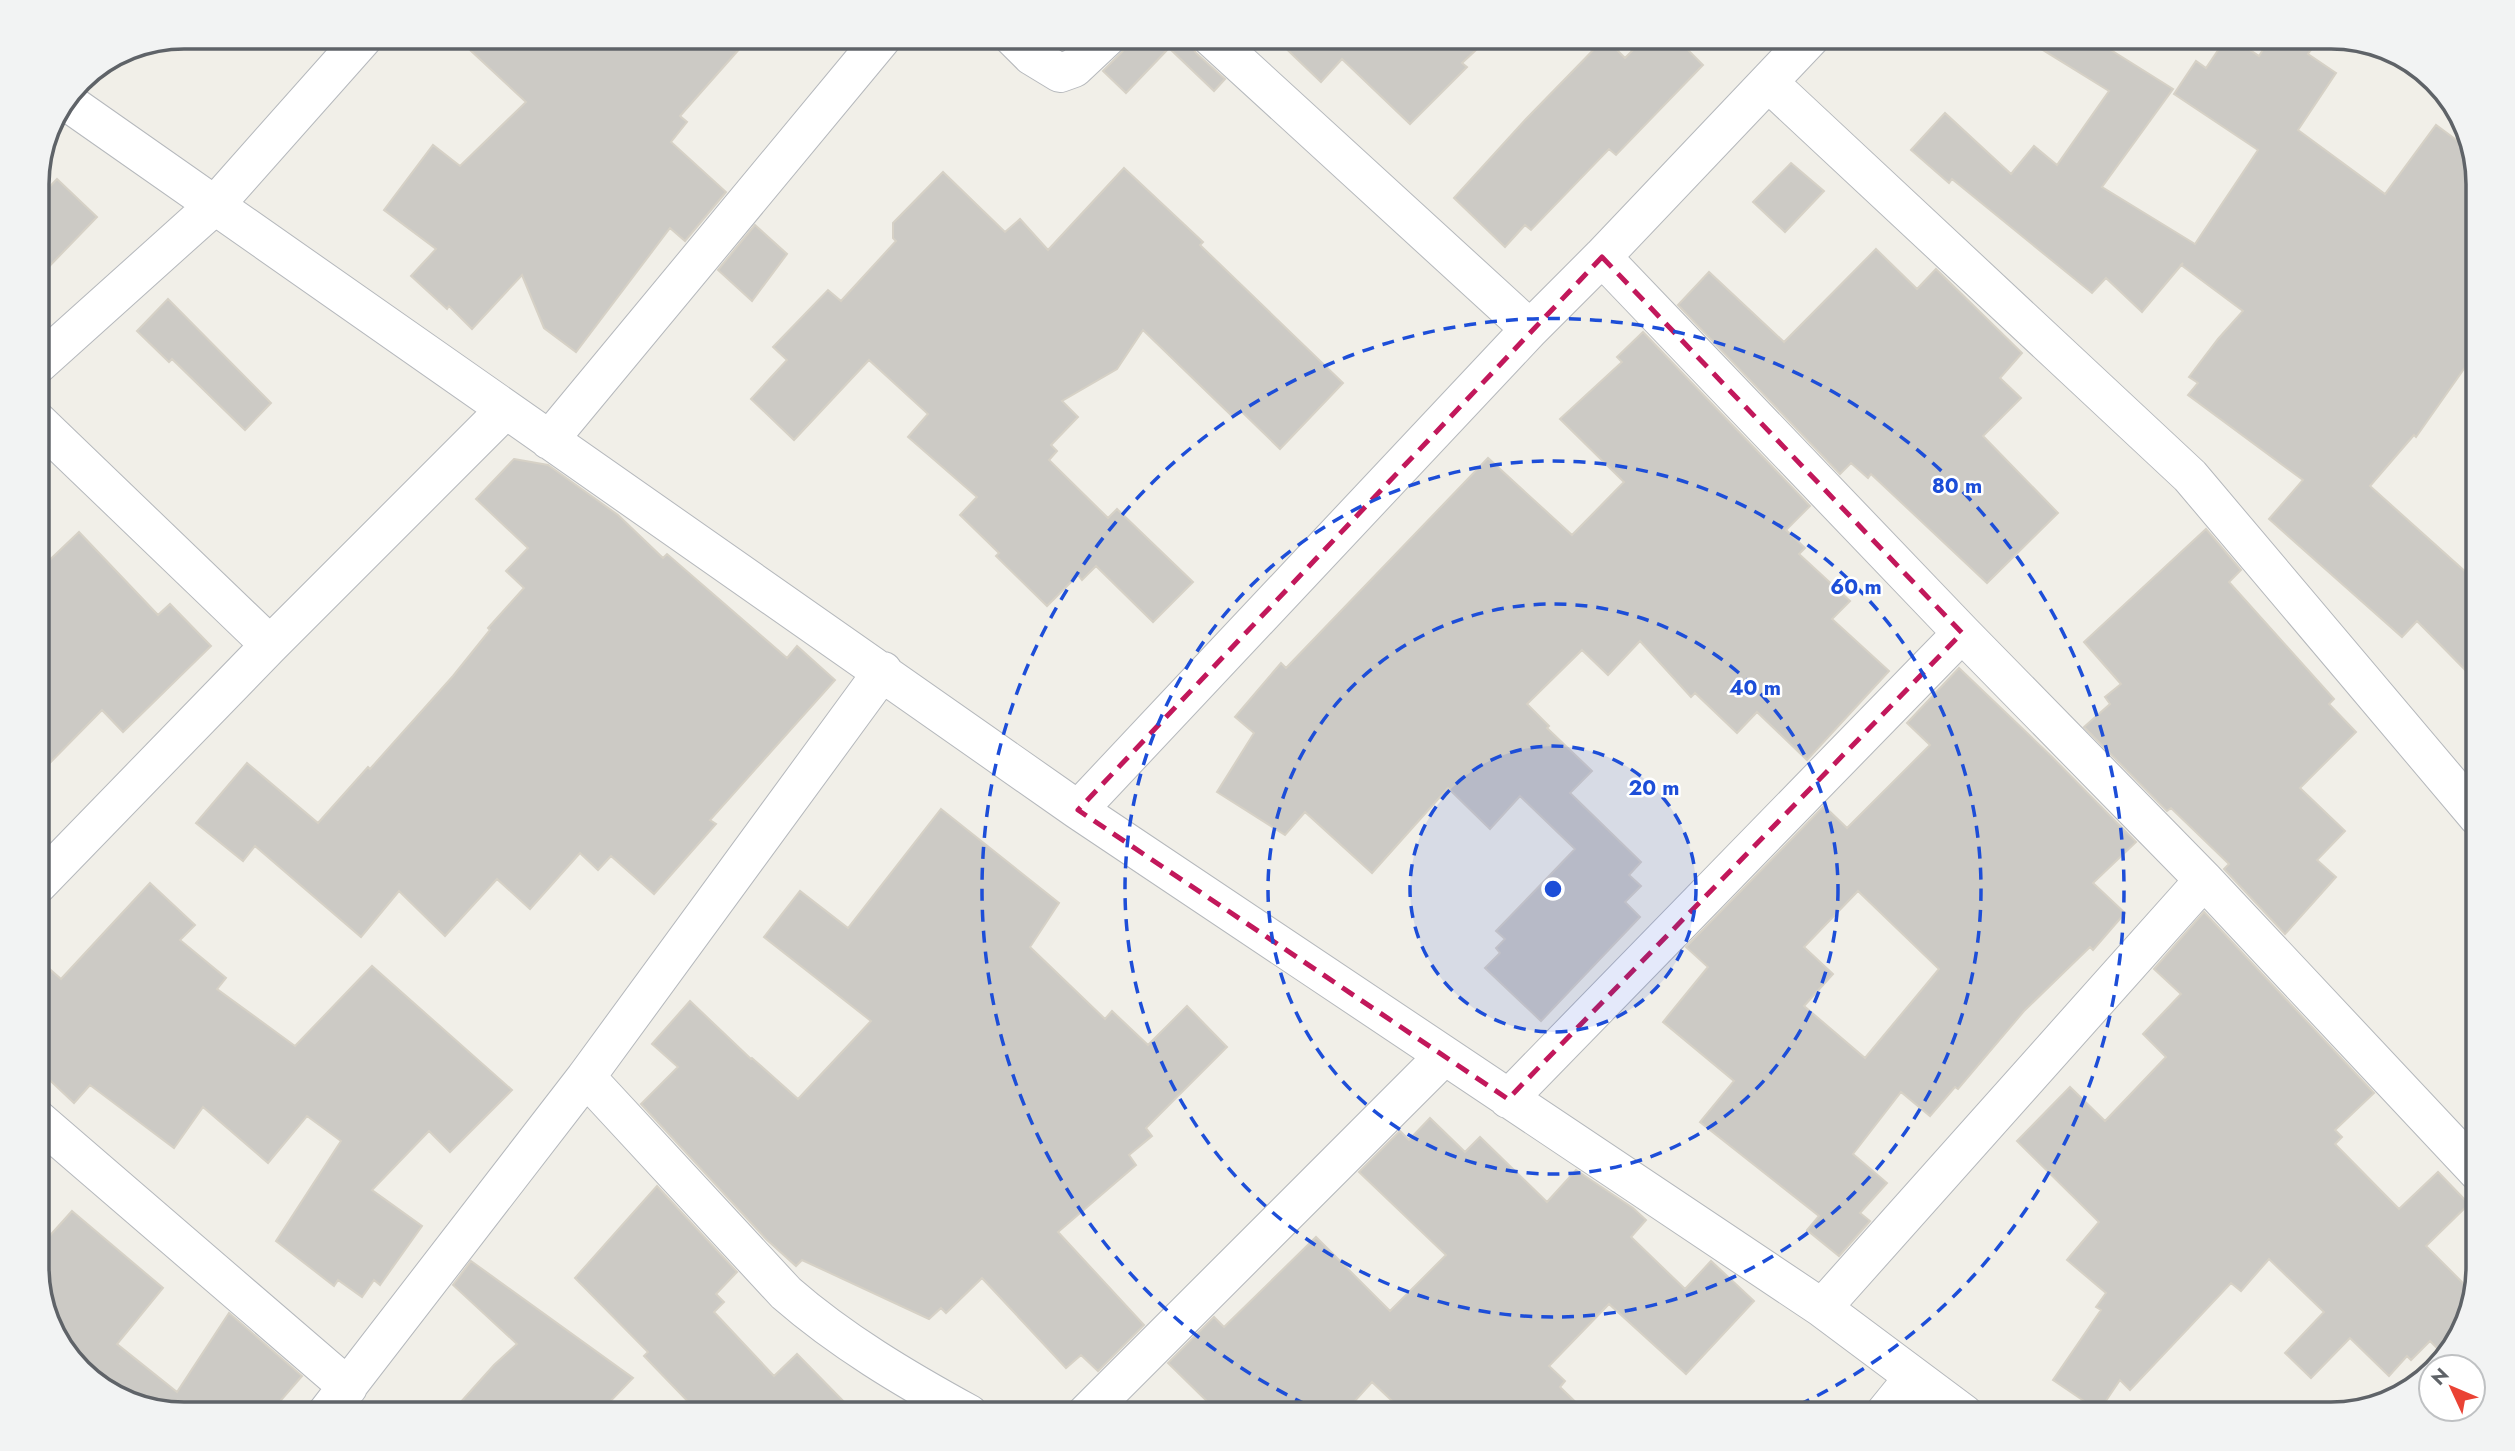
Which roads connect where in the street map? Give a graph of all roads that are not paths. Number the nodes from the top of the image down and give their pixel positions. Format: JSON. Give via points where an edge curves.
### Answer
{"nodes":[{"id":1,"x":353,"y":49,"type":"edge"},
{"id":2,"x":873,"y":49,"type":"edge"},
{"id":3,"x":1025,"y":49,"type":"edge"},
{"id":4,"x":1094,"y":49,"type":"edge"},
{"id":5,"x":1224,"y":49,"type":"edge"},
{"id":6,"x":1800,"y":49,"type":"edge"},
{"id":7,"x":1769,"y":82,"type":"junction"},
{"id":8,"x":74,"y":107,"type":"edge"},
{"id":9,"x":214,"y":206,"type":"junction"},
{"id":10,"x":1602,"y":257,"type":"junction"},
{"id":11,"x":1530,"y":329,"type":"junction"},
{"id":12,"x":49,"y":354,"type":"edge"},
{"id":13,"x":505,"y":410,"type":"junction"},
{"id":14,"x":49,"y":433,"type":"edge"},
{"id":15,"x":549,"y":440,"type":"junction"},
{"id":16,"x":1962,"y":633,"type":"junction"},
{"id":17,"x":270,"y":645,"type":"junction"},
{"id":18,"x":883,"y":671,"type":"junction"},
{"id":19,"x":2466,"y":803,"type":"edge"},
{"id":20,"x":1078,"y":810,"type":"junction"},
{"id":21,"x":49,"y":873,"type":"edge"},
{"id":22,"x":2204,"y":880,"type":"junction"},
{"id":23,"x":1444,"y":1056,"type":"junction"},
{"id":24,"x":586,"y":1077,"type":"junction"},
{"id":25,"x":1508,"y":1099,"type":"junction"},
{"id":26,"x":49,"y":1130,"type":"edge"},
{"id":27,"x":2466,"y":1159,"type":"edge"},
{"id":28,"x":1822,"y":1308,"type":"junction"},
{"id":29,"x":1914,"y":1377,"type":"junction"},
{"id":30,"x":337,"y":1401,"type":"edge"},
{"id":31,"x":945,"y":1402,"type":"edge"},
{"id":32,"x":1098,"y":1402,"type":"edge"},
{"id":33,"x":1894,"y":1402,"type":"edge"},
{"id":34,"x":1948,"y":1402,"type":"edge"}],
"edges":[{"from":1,"to":9,"type":"street"},
{"from":2,"to":15,"type":"street"},
{"from":3,"to":4,"type":"street","via":[[1060,73],[1074,68]]},
{"from":5,"to":11,"type":"street"},
{"from":6,"to":7,"type":"street"},
{"from":7,"to":10,"type":"street"},
{"from":7,"to":19,"type":"street","via":[[2190,476]]},
{"from":8,"to":9,"type":"street"},
{"from":9,"to":12,"type":"street"},
{"from":9,"to":13,"type":"street"},
{"from":10,"to":11,"type":"street"},
{"from":10,"to":16,"type":"street"},
{"from":11,"to":20,"type":"street"},
{"from":13,"to":15,"type":"street"},
{"from":13,"to":17,"type":"street"},
{"from":14,"to":17,"type":"street"},
{"from":15,"to":18,"type":"street"},
{"from":16,"to":22,"type":"street"},
{"from":16,"to":25,"type":"street"},
{"from":17,"to":21,"type":"street"},
{"from":18,"to":20,"type":"street"},
{"from":18,"to":24,"type":"street"},
{"from":20,"to":23,"type":"street"},
{"from":22,"to":27,"type":"street"},
{"from":22,"to":28,"type":"street"},
{"from":23,"to":25,"type":"street"},
{"from":23,"to":32,"type":"street"},
{"from":24,"to":30,"type":"street"},
{"from":24,"to":31,"type":"street","via":[[786,1293],[828,1328]]},
{"from":25,"to":28,"type":"street"},
{"from":26,"to":30,"type":"street"},
{"from":28,"to":29,"type":"street"},
{"from":29,"to":33,"type":"street"},
{"from":29,"to":34,"type":"street"}]}
